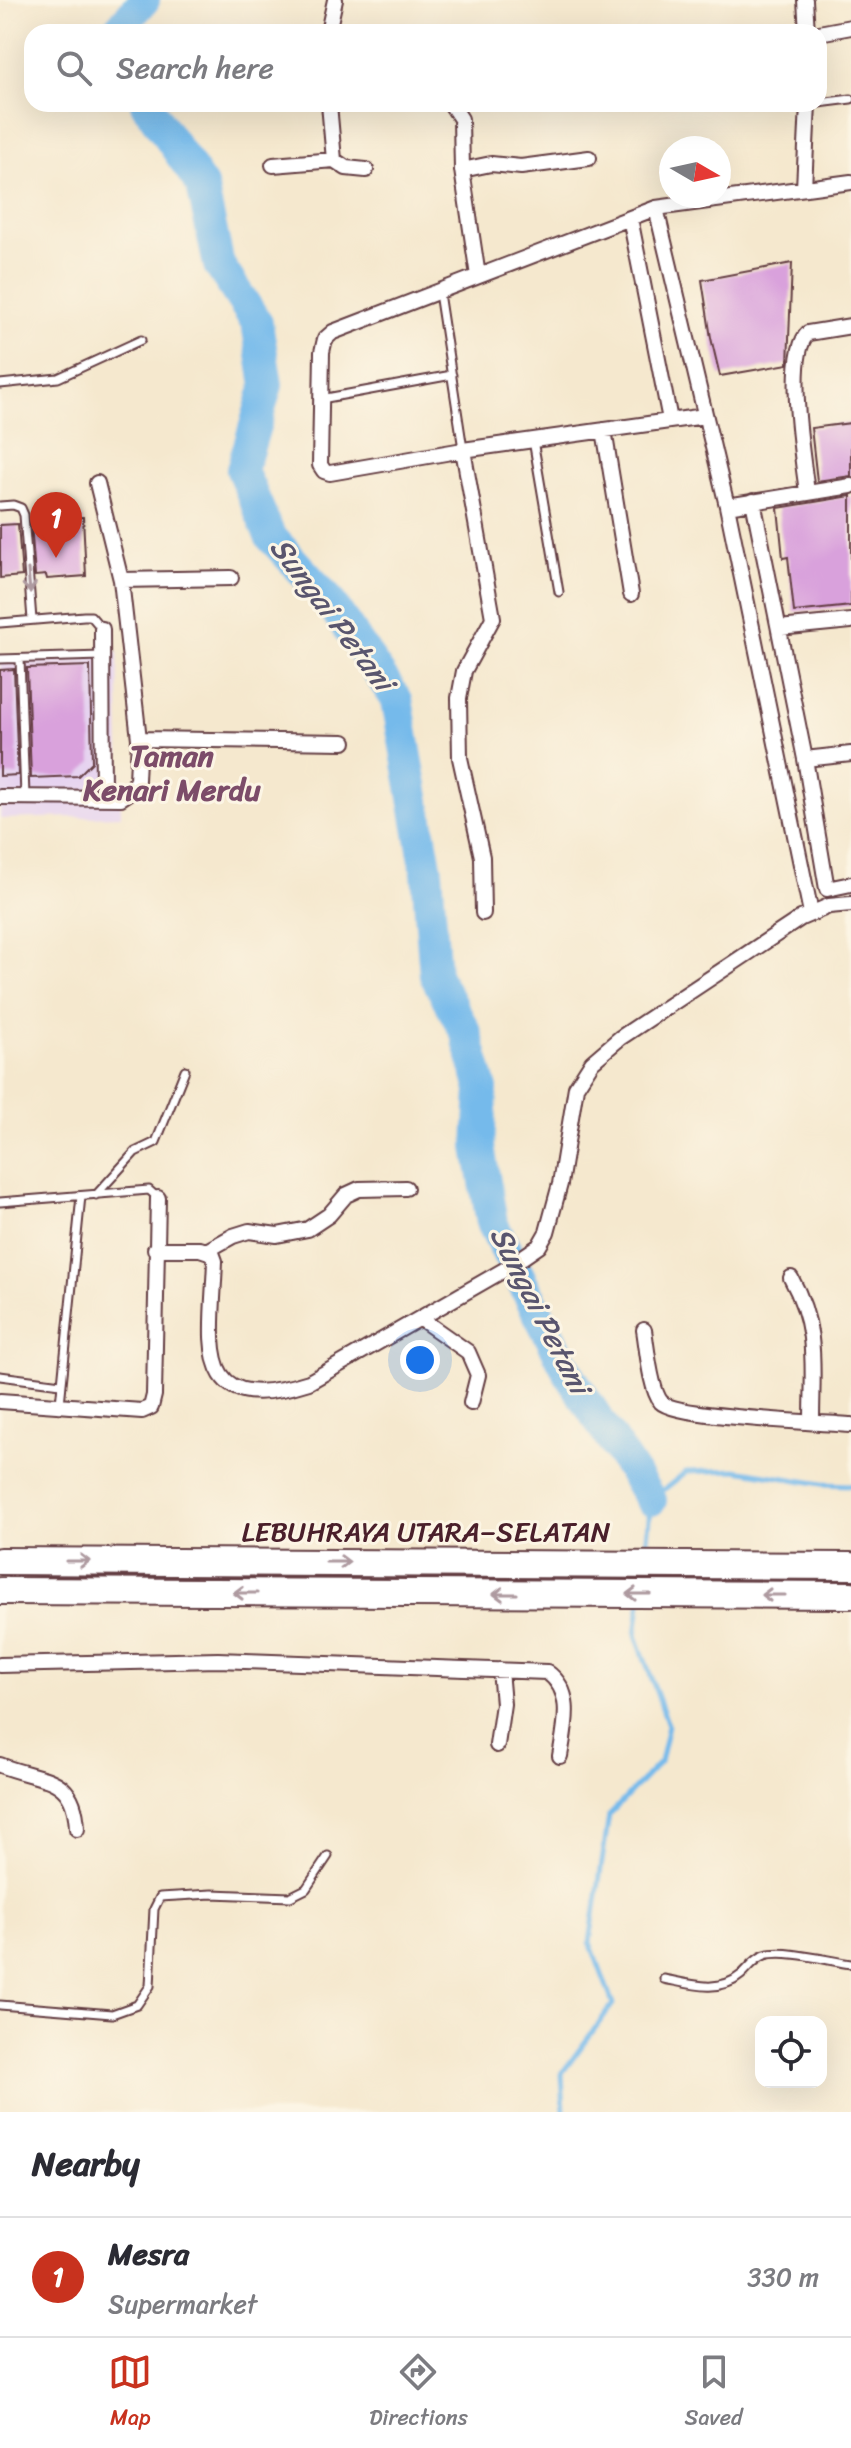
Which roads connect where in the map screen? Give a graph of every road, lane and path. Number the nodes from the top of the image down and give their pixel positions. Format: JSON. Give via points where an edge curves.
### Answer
{"nodes":[{"id":1,"x":335,"y":0,"type":"edge"},
{"id":2,"x":805,"y":0,"type":"edge"},
{"id":3,"x":330,"y":24,"type":"edge"},
{"id":4,"x":806,"y":24,"type":"edge"},
{"id":5,"x":851,"y":27,"type":"edge"},
{"id":6,"x":827,"y":32,"type":"edge"},
{"id":7,"x":851,"y":99,"type":"edge"},
{"id":8,"x":827,"y":102,"type":"edge"},
{"id":9,"x":330,"y":112,"type":"edge"},
{"id":10,"x":458,"y":112,"type":"edge"},
{"id":11,"x":809,"y":112,"type":"edge"},
{"id":12,"x":589,"y":158,"type":"dead end"},
{"id":13,"x":334,"y":160,"type":"junction"},
{"id":14,"x":273,"y":165,"type":"dead end"},
{"id":15,"x":366,"y":170,"type":"dead end"},
{"id":16,"x":462,"y":170,"type":"junction"},
{"id":17,"x":851,"y":182,"type":"edge"},
{"id":18,"x":804,"y":188,"type":"junction"},
{"id":19,"x":656,"y":208,"type":"junction"},
{"id":20,"x":630,"y":218,"type":"junction"},
{"id":21,"x":478,"y":276,"type":"junction"},
{"id":22,"x":439,"y":293,"type":"junction"},
{"id":23,"x":851,"y":326,"type":"edge"},
{"id":24,"x":141,"y":340,"type":"dead end"},
{"id":25,"x":452,"y":375,"type":"junction"},
{"id":26,"x":0,"y":384,"type":"edge"},
{"id":27,"x":321,"y":399,"type":"junction"},
{"id":28,"x":705,"y":416,"type":"junction"},
{"id":29,"x":670,"y":420,"type":"junction"},
{"id":30,"x":604,"y":430,"type":"junction"},
{"id":31,"x":533,"y":440,"type":"junction"},
{"id":32,"x":463,"y":450,"type":"junction"},
{"id":33,"x":97,"y":483,"type":"dead end"},
{"id":34,"x":851,"y":486,"type":"edge"},
{"id":35,"x":807,"y":492,"type":"junction"},
{"id":36,"x":753,"y":501,"type":"junction"},
{"id":37,"x":0,"y":506,"type":"edge"},
{"id":38,"x":727,"y":506,"type":"junction"},
{"id":39,"x":231,"y":578,"type":"dead end"},
{"id":40,"x":121,"y":580,"type":"junction"},
{"id":41,"x":559,"y":592,"type":"dead end"},
{"id":42,"x":631,"y":594,"type":"dead end"},
{"id":43,"x":32,"y":620,"type":"junction"},
{"id":44,"x":851,"y":621,"type":"edge"},
{"id":45,"x":0,"y":623,"type":"edge"},
{"id":46,"x":779,"y":628,"type":"junction"},
{"id":47,"x":102,"y":629,"type":"joint"},
{"id":48,"x":102,"y":656,"type":"junction"},
{"id":49,"x":0,"y":659,"type":"edge"},
{"id":50,"x":20,"y":659,"type":"junction"},
{"id":51,"x":139,"y":739,"type":"junction"},
{"id":52,"x":344,"y":742,"type":"dead end"},
{"id":53,"x":851,"y":754,"type":"edge"},
{"id":54,"x":805,"y":759,"type":"junction"},
{"id":55,"x":0,"y":797,"type":"edge"},
{"id":56,"x":25,"y":797,"type":"junction"},
{"id":57,"x":103,"y":798,"type":"junction"},
{"id":58,"x":851,"y":884,"type":"edge"},
{"id":59,"x":827,"y":889,"type":"junction"},
{"id":60,"x":851,"y":904,"type":"edge"},
{"id":61,"x":829,"y":906,"type":"junction"},
{"id":62,"x":483,"y":913,"type":"dead end"},
{"id":63,"x":811,"y":913,"type":"junction"},
{"id":64,"x":185,"y":1070,"type":"dead end"},
{"id":65,"x":406,"y":1188,"type":"dead end"},
{"id":66,"x":96,"y":1195,"type":"junction"},
{"id":67,"x":81,"y":1196,"type":"junction"},
{"id":68,"x":158,"y":1198,"type":"joint"},
{"id":69,"x":0,"y":1202,"type":"edge"},
{"id":70,"x":155,"y":1249,"type":"junction"},
{"id":71,"x":208,"y":1250,"type":"junction"},
{"id":72,"x":791,"y":1278,"type":"dead end"},
{"id":73,"x":421,"y":1319,"type":"junction"},
{"id":74,"x":644,"y":1330,"type":"dead end"},
{"id":75,"x":0,"y":1376,"type":"edge"},
{"id":76,"x":61,"y":1384,"type":"junction"},
{"id":77,"x":0,"y":1401,"type":"edge"},
{"id":78,"x":471,"y":1403,"type":"dead end"},
{"id":79,"x":59,"y":1406,"type":"junction"},
{"id":80,"x":812,"y":1422,"type":"junction"},
{"id":81,"x":851,"y":1425,"type":"edge"},
{"id":82,"x":0,"y":1561,"type":"edge"},
{"id":83,"x":851,"y":1566,"type":"edge"},
{"id":84,"x":0,"y":1591,"type":"edge"},
{"id":85,"x":851,"y":1595,"type":"edge"},
{"id":86,"x":0,"y":1665,"type":"edge"},
{"id":87,"x":500,"y":1670,"type":"junction"},
{"id":88,"x":497,"y":1745,"type":"dead end"},
{"id":89,"x":560,"y":1756,"type":"dead end"},
{"id":90,"x":0,"y":1765,"type":"edge"},
{"id":91,"x":77,"y":1829,"type":"dead end"},
{"id":92,"x":328,"y":1856,"type":"dead end"},
{"id":93,"x":851,"y":1964,"type":"edge"},
{"id":94,"x":664,"y":1979,"type":"dead end"},
{"id":95,"x":0,"y":2005,"type":"edge"}],
"edges":[{"from":1,"to":3,"type":"street"},
{"from":2,"to":4,"type":"street"},
{"from":5,"to":6,"type":"street"},
{"from":7,"to":8,"type":"lane"},
{"from":9,"to":13,"type":"street"},
{"from":10,"to":16,"type":"street"},
{"from":11,"to":18,"type":"street"},
{"from":12,"to":16,"type":"street"},
{"from":13,"to":14,"type":"street"},
{"from":13,"to":15,"type":"street","via":[[346,168]]},
{"from":16,"to":21,"type":"street"},
{"from":17,"to":18,"type":"street"},
{"from":18,"to":19,"type":"street"},
{"from":19,"to":20,"type":"street"},
{"from":19,"to":28,"type":"street"},
{"from":20,"to":21,"type":"street"},
{"from":20,"to":29,"type":"street"},
{"from":21,"to":22,"type":"street"},
{"from":22,"to":25,"type":"lane"},
{"from":22,"to":27,"type":"street","via":[[325,339]]},
{"from":23,"to":35,"type":"street","via":[[808,333],[801,344],[797,418]]},
{"from":24,"to":26,"type":"lane","via":[[58,378]]},
{"from":25,"to":27,"type":"lane"},
{"from":25,"to":32,"type":"lane"},
{"from":27,"to":32,"type":"street","via":[[324,471]]},
{"from":28,"to":29,"type":"street"},
{"from":28,"to":38,"type":"street"},
{"from":29,"to":30,"type":"street"},
{"from":30,"to":31,"type":"street"},
{"from":30,"to":42,"type":"street"},
{"from":31,"to":32,"type":"street"},
{"from":31,"to":41,"type":"lane"},
{"from":32,"to":62,"type":"street","via":[[493,618],[464,671],[459,698],[460,758],[482,857]]},
{"from":33,"to":40,"type":"street"},
{"from":34,"to":35,"type":"street"},
{"from":35,"to":36,"type":"street"},
{"from":36,"to":38,"type":"street"},
{"from":36,"to":46,"type":"street"},
{"from":37,"to":43,"type":"lane","one_way":true,"via":[[13,505],[24,515]]},
{"from":38,"to":63,"type":"street"},
{"from":39,"to":40,"type":"street"},
{"from":40,"to":51,"type":"street"},
{"from":43,"to":45,"type":"lane"},
{"from":43,"to":47,"type":"lane","via":[[91,616]]},
{"from":44,"to":46,"type":"street"},
{"from":46,"to":54,"type":"street"},
{"from":47,"to":48,"type":"street"},
{"from":48,"to":50,"type":"lane"},
{"from":48,"to":57,"type":"street"},
{"from":49,"to":50,"type":"lane"},
{"from":50,"to":56,"type":"lane"},
{"from":51,"to":52,"type":"street"},
{"from":51,"to":57,"type":"street","via":[[137,780],[130,792]]},
{"from":53,"to":54,"type":"street"},
{"from":54,"to":59,"type":"street"},
{"from":55,"to":56,"type":"street"},
{"from":56,"to":57,"type":"street"},
{"from":58,"to":59,"type":"street"},
{"from":59,"to":61,"type":"street"},
{"from":60,"to":61,"type":"street"},
{"from":61,"to":63,"type":"street"},
{"from":63,"to":73,"type":"street","via":[[620,1038],[592,1062],[576,1087],[560,1184],[539,1246]]},
{"from":64,"to":66,"type":"lane","via":[[156,1142],[135,1152]]},
{"from":65,"to":71,"type":"street","via":[[359,1189],[308,1229],[277,1235],[249,1231]]},
{"from":66,"to":67,"type":"lane"},
{"from":66,"to":68,"type":"lane","via":[[149,1190]]},
{"from":67,"to":69,"type":"lane"},
{"from":67,"to":76,"type":"lane"},
{"from":68,"to":70,"type":"street"},
{"from":70,"to":71,"type":"street"},
{"from":70,"to":79,"type":"street","via":[[151,1407],[142,1411]]},
{"from":71,"to":73,"type":"street","via":[[215,1261],[215,1366],[240,1391],[309,1382]]},
{"from":72,"to":80,"type":"street","via":[[812,1331]]},
{"from":73,"to":78,"type":"street","via":[[460,1346],[475,1364],[478,1375]]},
{"from":74,"to":80,"type":"street","via":[[654,1387],[665,1405]]},
{"from":75,"to":76,"type":"lane"},
{"from":76,"to":79,"type":"lane"},
{"from":77,"to":79,"type":"street"},
{"from":80,"to":81,"type":"street"},
{"from":82,"to":83,"type":"highway","name":"LEBUHRAYA UTARA–SELATAN","one_way":true},
{"from":85,"to":84,"type":"highway","one_way":true},
{"from":86,"to":87,"type":"street","via":[[218,1660]]},
{"from":87,"to":88,"type":"street","via":[[503,1704]]},
{"from":87,"to":89,"type":"street","via":[[547,1672],[564,1688],[567,1706]]},
{"from":90,"to":91,"type":"street","via":[[62,1785],[76,1810]]},
{"from":92,"to":95,"type":"lane","via":[[306,1889],[290,1897],[160,1897],[154,1909],[150,1986],[137,2005],[112,2014]]},
{"from":93,"to":94,"type":"lane","via":[[767,1954],[721,1986]]}]}
